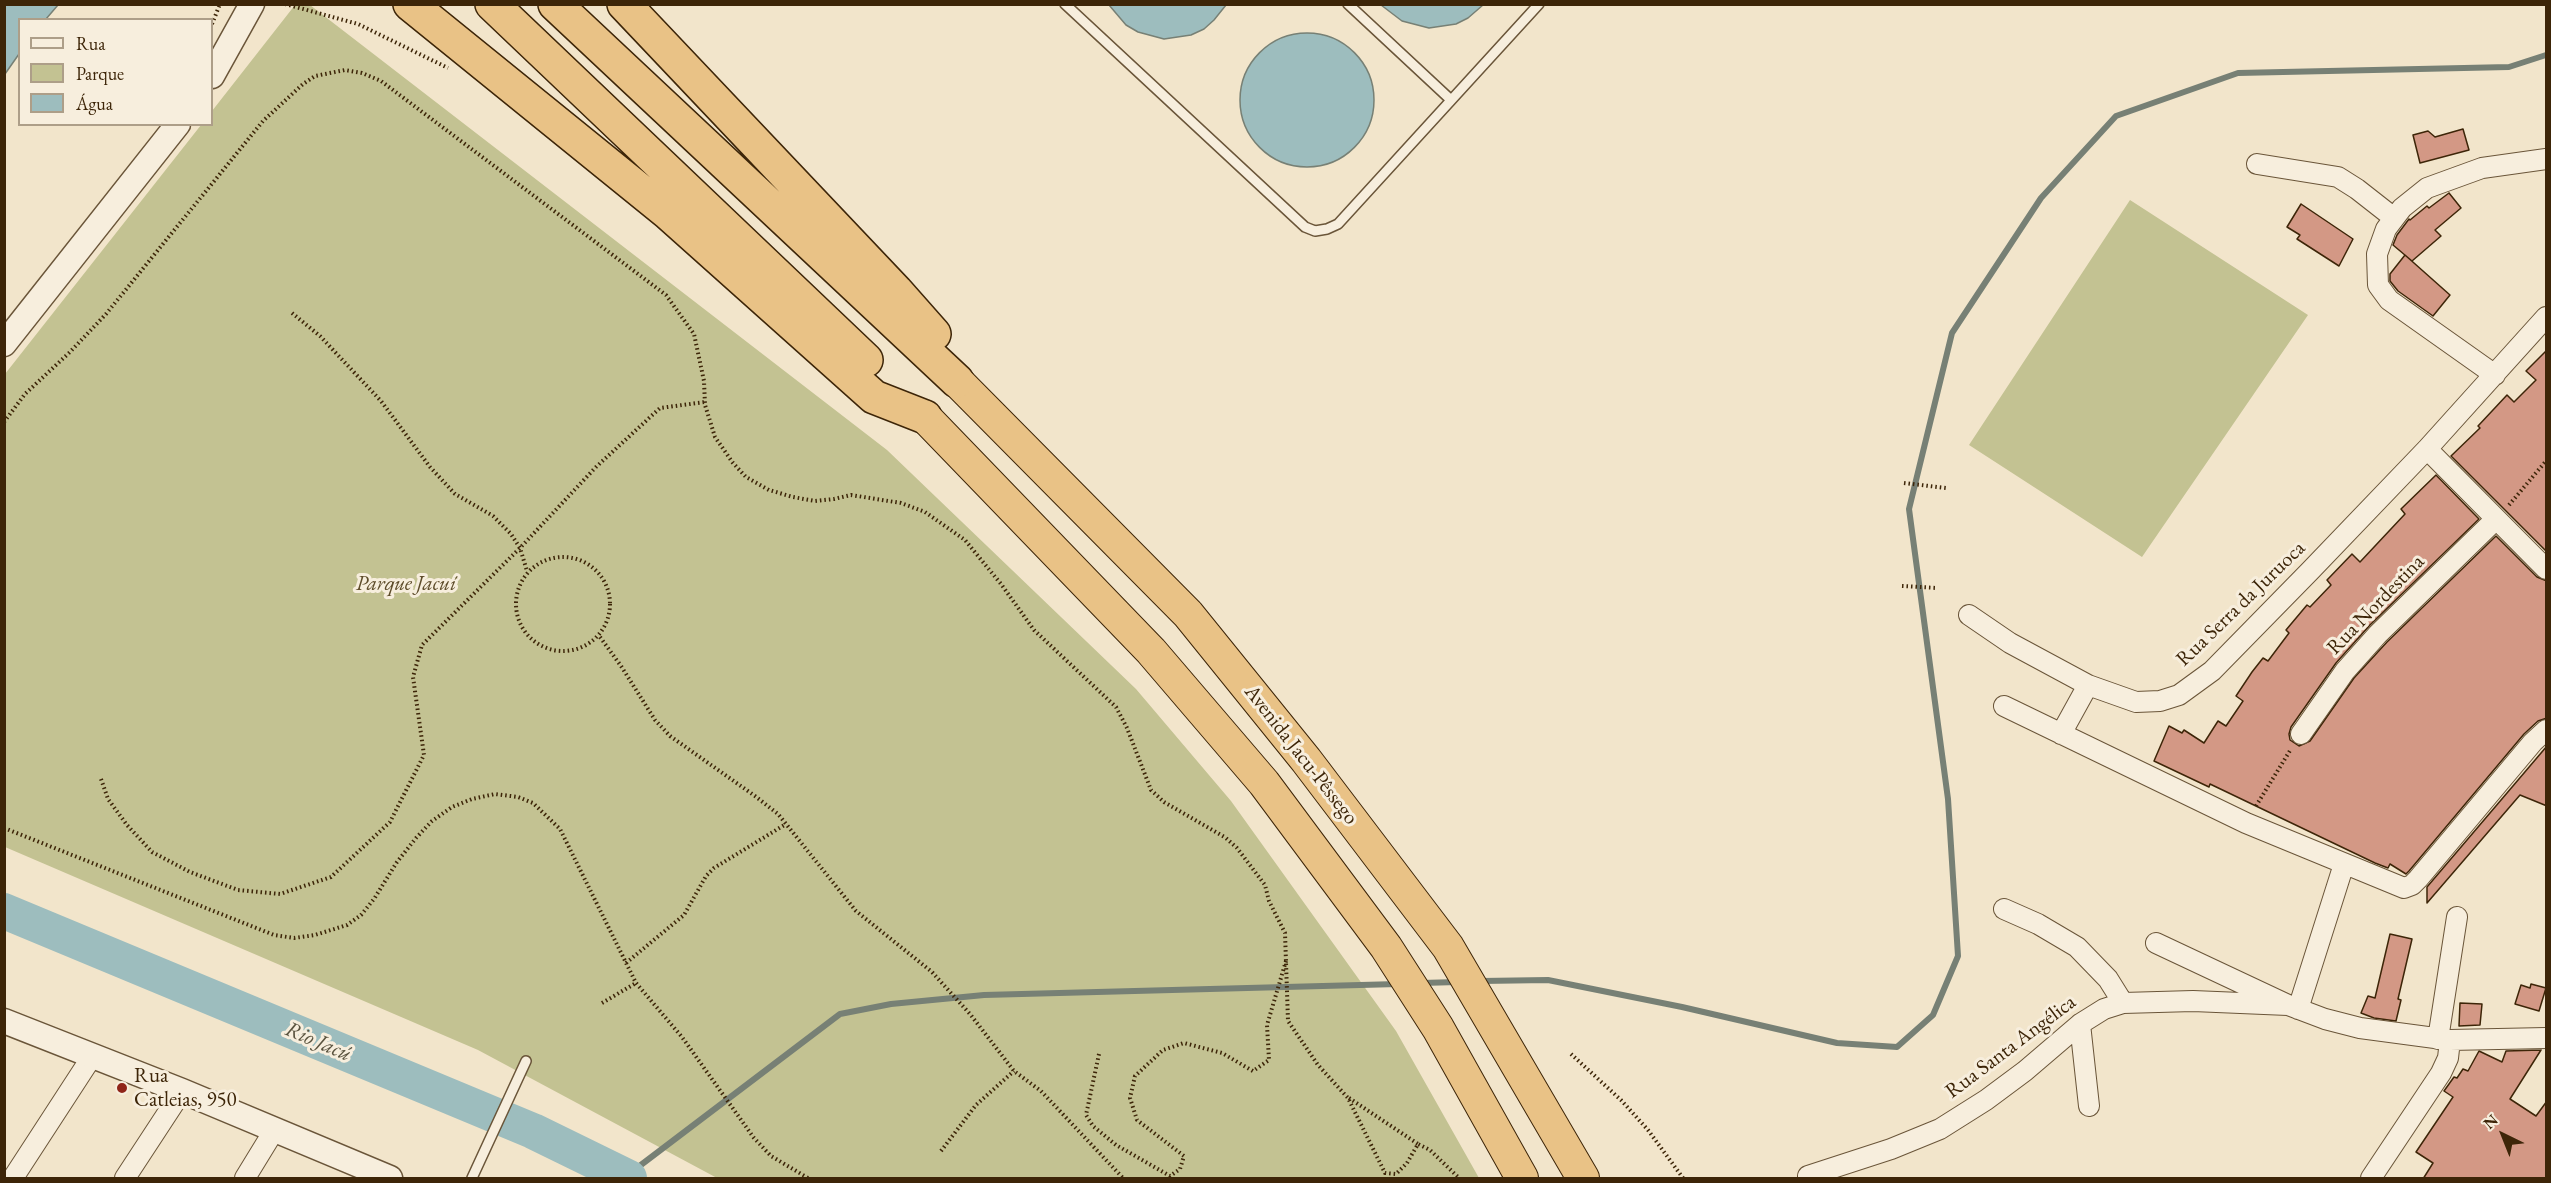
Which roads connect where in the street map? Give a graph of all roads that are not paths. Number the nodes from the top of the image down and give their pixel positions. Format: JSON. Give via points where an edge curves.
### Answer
{"nodes":[{"id":1,"x":252,"y":4,"type":"edge"},
{"id":2,"x":410,"y":4,"type":"edge"},
{"id":3,"x":492,"y":4,"type":"edge"},
{"id":4,"x":555,"y":4,"type":"edge"},
{"id":5,"x":624,"y":4,"type":"edge"},
{"id":6,"x":1065,"y":4,"type":"edge"},
{"id":7,"x":1348,"y":4,"type":"edge"},
{"id":8,"x":1539,"y":4,"type":"edge"},
{"id":9,"x":213,"y":74,"type":"edge"},
{"id":10,"x":1452,"y":100,"type":"junction"},
{"id":11,"x":176,"y":126,"type":"edge"},
{"id":12,"x":2547,"y":159,"type":"edge"},
{"id":13,"x":2256,"y":164,"type":"dead end"},
{"id":14,"x":2394,"y":218,"type":"junction"},
{"id":15,"x":2547,"y":316,"type":"edge"},
{"id":16,"x":4,"y":344,"type":"edge"},
{"id":17,"x":2495,"y":375,"type":"junction"},
{"id":18,"x":957,"y":381,"type":"junction"},
{"id":19,"x":926,"y":417,"type":"junction"},
{"id":20,"x":2427,"y":449,"type":"junction"},
{"id":21,"x":2496,"y":519,"type":"junction"},
{"id":22,"x":2547,"y":569,"type":"edge"},
{"id":23,"x":1969,"y":615,"type":"dead end"},
{"id":24,"x":2088,"y":685,"type":"junction"},
{"id":25,"x":2004,"y":706,"type":"dead end"},
{"id":26,"x":2547,"y":730,"type":"edge"},
{"id":27,"x":2061,"y":734,"type":"junction"},
{"id":28,"x":2301,"y":734,"type":"road end"},
{"id":29,"x":2344,"y":864,"type":"junction"},
{"id":30,"x":2004,"y":909,"type":"dead end"},
{"id":31,"x":2457,"y":917,"type":"dead end"},
{"id":32,"x":2156,"y":943,"type":"dead end"},
{"id":33,"x":2123,"y":1003,"type":"junction"},
{"id":34,"x":2293,"y":1007,"type":"junction"},
{"id":35,"x":5,"y":1022,"type":"edge"},
{"id":36,"x":2080,"y":1024,"type":"junction"},
{"id":37,"x":2547,"y":1038,"type":"edge"},
{"id":38,"x":2444,"y":1039,"type":"junction"},
{"id":39,"x":93,"y":1055,"type":"junction"},
{"id":40,"x":525,"y":1064,"type":"dead end"},
{"id":41,"x":182,"y":1091,"type":"junction"},
{"id":42,"x":2089,"y":1106,"type":"dead end"},
{"id":43,"x":275,"y":1129,"type":"junction"},
{"id":44,"x":357,"y":1173,"type":"edge"},
{"id":45,"x":1808,"y":1176,"type":"dead end"},
{"id":46,"x":13,"y":1179,"type":"edge"},
{"id":47,"x":125,"y":1179,"type":"edge"},
{"id":48,"x":245,"y":1179,"type":"edge"},
{"id":49,"x":390,"y":1179,"type":"edge"},
{"id":50,"x":472,"y":1179,"type":"edge"},
{"id":51,"x":1522,"y":1179,"type":"edge"},
{"id":52,"x":1583,"y":1179,"type":"edge"},
{"id":53,"x":2371,"y":1179,"type":"edge"}],
"edges":[{"from":1,"to":9,"type":"street"},
{"from":2,"to":19,"type":"highway","via":[[668,213],[874,398]]},
{"from":3,"to":19,"type":"highway"},
{"from":4,"to":18,"type":"highway"},
{"from":5,"to":18,"type":"highway","via":[[896,291],[941,343]]},
{"from":6,"to":10,"type":"lane","via":[[1305,227],[1315,231],[1338,224]]},
{"from":7,"to":10,"type":"lane"},
{"from":8,"to":10,"type":"lane"},
{"from":11,"to":16,"type":"street"},
{"from":12,"to":14,"type":"street","via":[[2482,168],[2427,188]]},
{"from":13,"to":14,"type":"street","via":[[2338,177]]},
{"from":14,"to":17,"type":"street","via":[[2385,229],[2377,254],[2378,285],[2389,300]]},
{"from":15,"to":17,"type":"street","name":"Rua Serra da Juruoca"},
{"from":17,"to":20,"type":"street","name":"Rua Serra da Juruoca"},
{"from":18,"to":52,"type":"highway","name":"Avenida Jacu-Pêssego","via":[[1188,614],[1306,760],[1448,947]]},
{"from":19,"to":51,"type":"highway","via":[[1151,651],[1264,783],[1386,947],[1438,1028]]},
{"from":20,"to":21,"type":"street"},
{"from":20,"to":24,"type":"street","name":"Rua Serra da Juruoca","via":[[2212,671],[2179,695],[2136,702]]},
{"from":21,"to":22,"type":"street"},
{"from":21,"to":28,"type":"street","name":"Rua Nordestina","via":[[2378,634]]},
{"from":23,"to":24,"type":"street","name":"Rua Serra da Juruoca","via":[[2010,643]]},
{"from":24,"to":27,"type":"street"},
{"from":25,"to":27,"type":"street"},
{"from":26,"to":29,"type":"street","via":[[2412,885],[2396,886]]},
{"from":27,"to":29,"type":"street","via":[[2246,823]]},
{"from":29,"to":34,"type":"street"},
{"from":30,"to":33,"type":"street","via":[[2077,947],[2108,979]]},
{"from":31,"to":38,"type":"street"},
{"from":32,"to":34,"type":"street"},
{"from":33,"to":34,"type":"street","name":"Rua Santa Angélica","via":[[2193,1001]]},
{"from":33,"to":36,"type":"street","name":"Rua Santa Angélica"},
{"from":34,"to":38,"type":"street","via":[[2360,1028]]},
{"from":35,"to":39,"type":"street"},
{"from":36,"to":42,"type":"street"},
{"from":36,"to":45,"type":"street","name":"Rua Santa Angélica","via":[[1986,1100],[1940,1129]]},
{"from":37,"to":38,"type":"street"},
{"from":38,"to":53,"type":"street","via":[[2448,1058],[2441,1073]]},
{"from":39,"to":41,"type":"street"},
{"from":39,"to":46,"type":"street"},
{"from":40,"to":50,"type":"lane"},
{"from":41,"to":43,"type":"street"},
{"from":41,"to":47,"type":"street"},
{"from":43,"to":44,"type":"street"},
{"from":43,"to":48,"type":"street"},
{"from":44,"to":49,"type":"street"}]}
